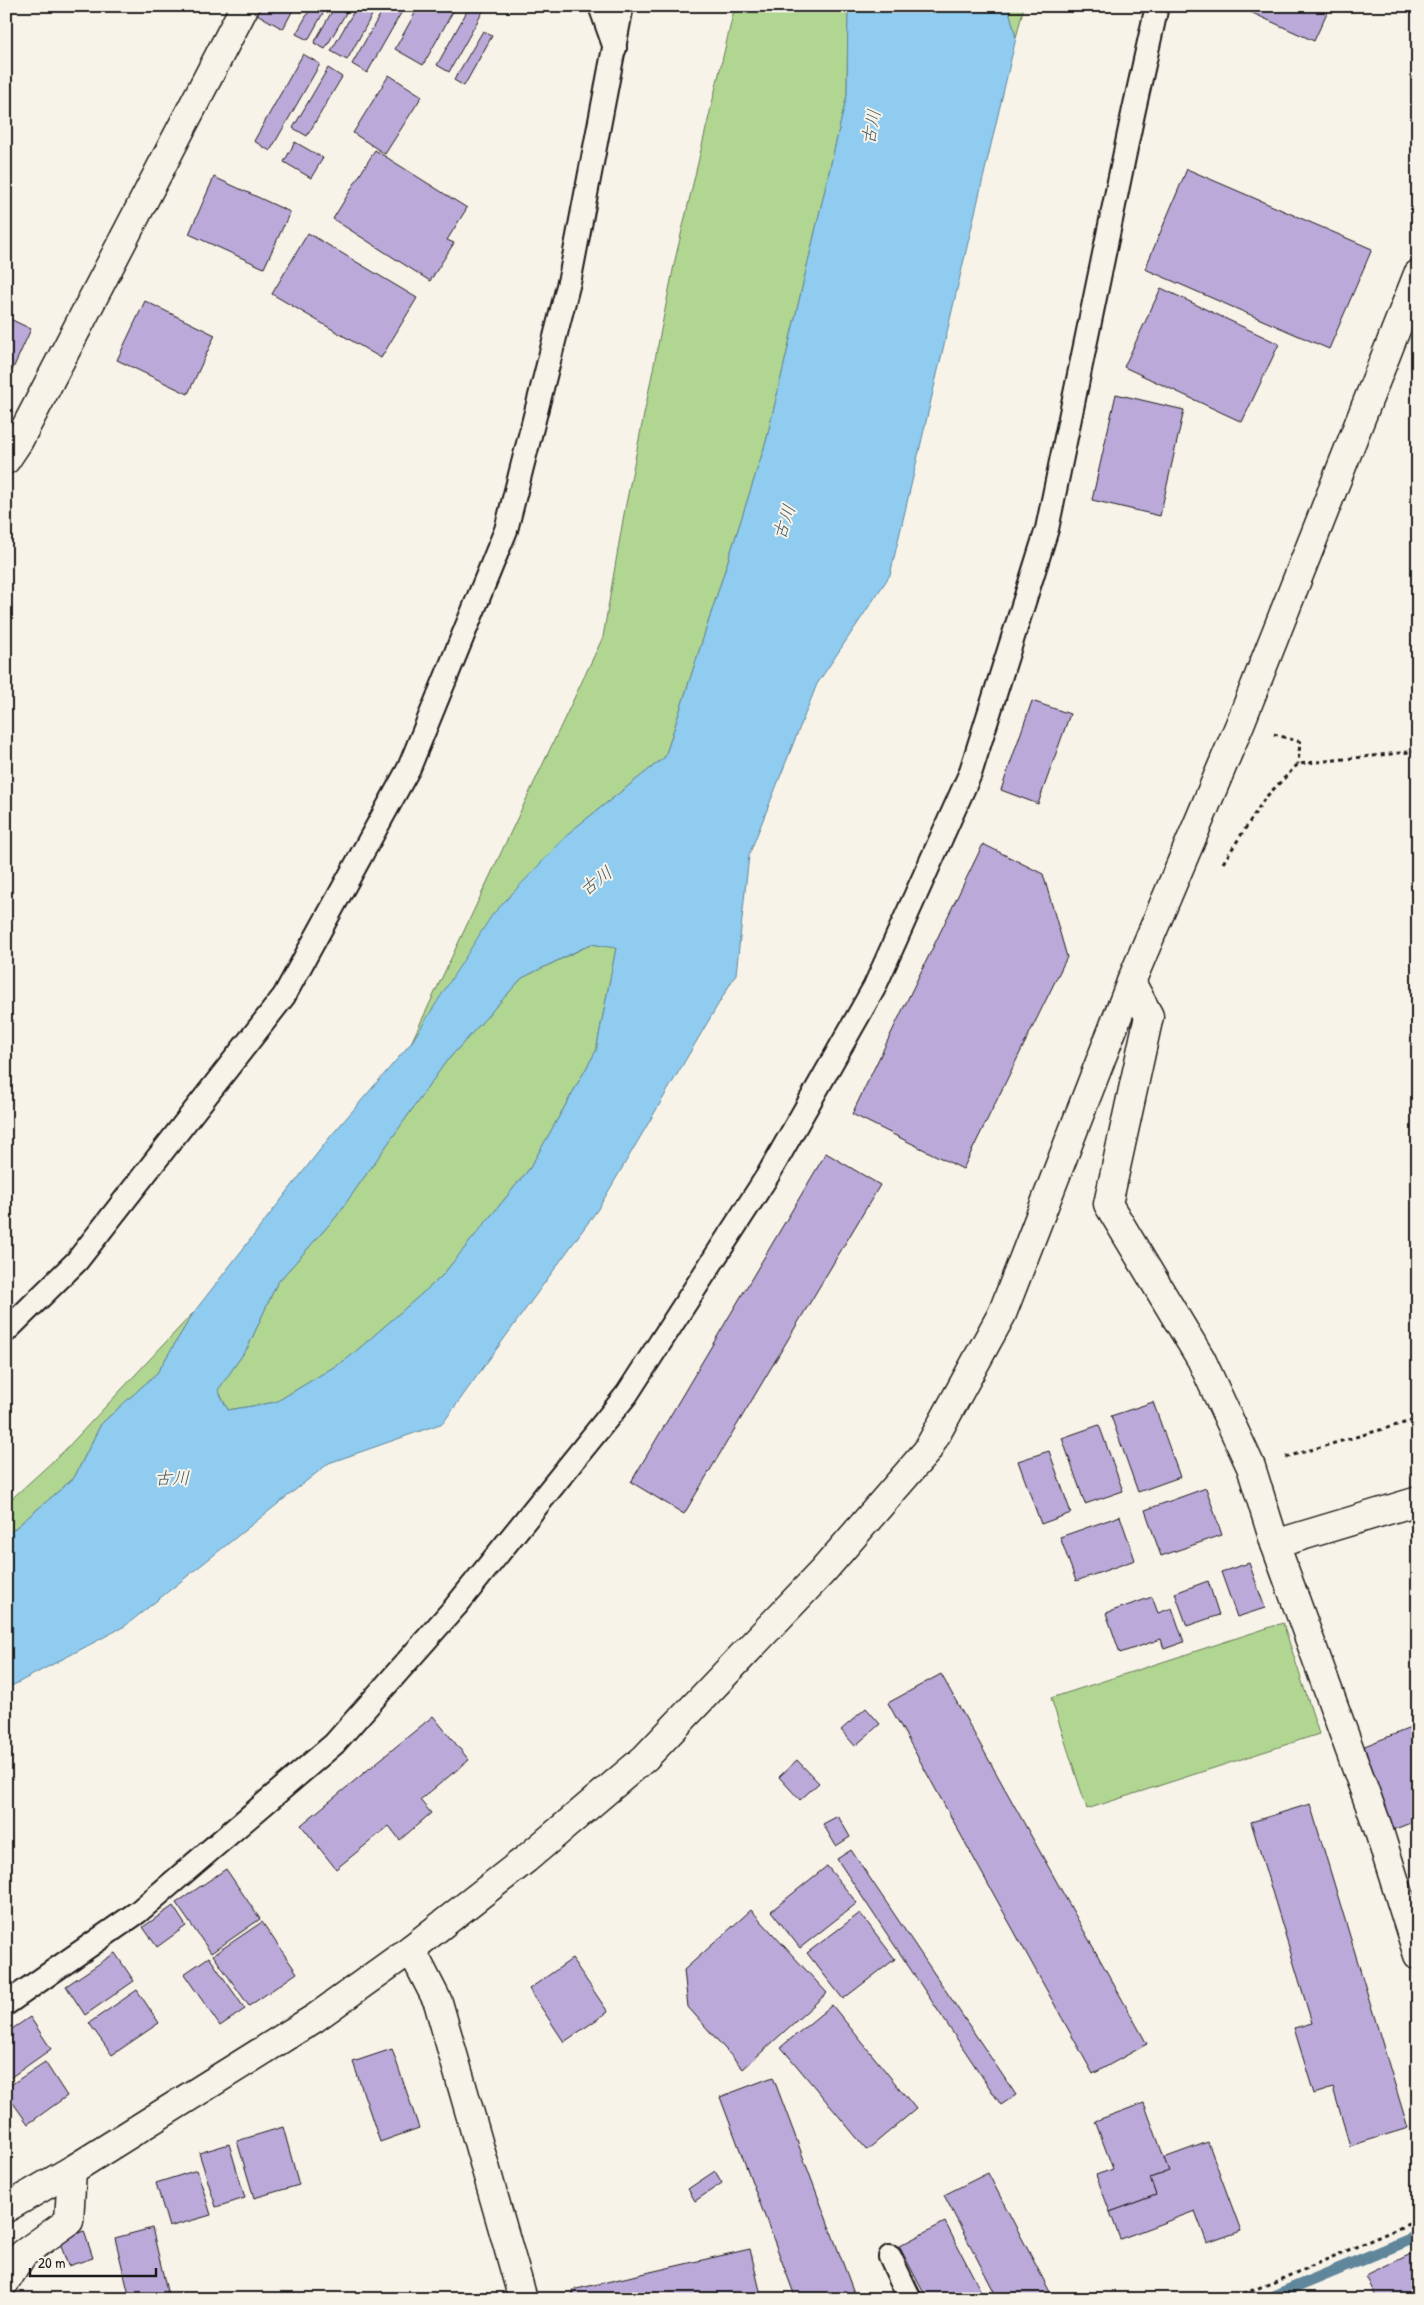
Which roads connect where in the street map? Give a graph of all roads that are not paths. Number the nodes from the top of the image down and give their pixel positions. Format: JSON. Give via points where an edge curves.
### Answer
{"nodes":[{"id":1,"x":245,"y":6,"type":"edge"},
{"id":2,"x":600,"y":6,"type":"edge"},
{"id":3,"x":622,"y":6,"type":"edge"},
{"id":4,"x":1157,"y":6,"type":"edge"},
{"id":5,"x":615,"y":48,"type":"junction"},
{"id":6,"x":1418,"y":274,"type":"edge"},
{"id":7,"x":1414,"y":306,"type":"edge"},
{"id":8,"x":6,"y":460,"type":"edge"},
{"id":9,"x":1131,"y":982,"type":"junction"},
{"id":10,"x":6,"y":1332,"type":"edge"},
{"id":11,"x":1418,"y":1501,"type":"edge"},
{"id":12,"x":1275,"y":1544,"type":"junction"},
{"id":13,"x":411,"y":1948,"type":"junction"},
{"id":14,"x":1418,"y":1954,"type":"edge"},
{"id":15,"x":6,"y":2004,"type":"edge"},
{"id":16,"x":72,"y":2170,"type":"junction"},
{"id":17,"x":6,"y":2208,"type":"edge"},
{"id":18,"x":890,"y":2257,"type":"dead end"},
{"id":19,"x":6,"y":2281,"type":"edge"},
{"id":20,"x":522,"y":2299,"type":"edge"},
{"id":21,"x":910,"y":2299,"type":"edge"}],
"edges":[{"from":1,"to":8,"type":"street"},
{"from":2,"to":5,"type":"lane"},
{"from":3,"to":5,"type":"lane"},
{"from":4,"to":15,"type":"lane","via":[[1047,529],[970,774],[874,988],[768,1175],[627,1394],[456,1606],[334,1744],[138,1912]]},
{"from":5,"to":10,"type":"lane","via":[[570,278],[506,530],[409,768],[284,996],[76,1261]]},
{"from":6,"to":7,"type":"street"},
{"from":7,"to":9,"type":"street"},
{"from":9,"to":12,"type":"street","via":[[1149,1016],[1108,1204],[1201,1359],[1251,1467]]},
{"from":9,"to":13,"type":"street","via":[[1002,1314],[927,1451],[823,1571],[645,1758],[526,1859]]},
{"from":11,"to":12,"type":"street"},
{"from":12,"to":14,"type":"street","via":[[1377,1825]]},
{"from":13,"to":16,"type":"street","via":[[315,2018]]},
{"from":13,"to":20,"type":"street","via":[[438,2002]]},
{"from":16,"to":17,"type":"street"},
{"from":16,"to":19,"type":"street","via":[[69,2221],[23,2254]]},
{"from":18,"to":21,"type":"lane"}]}
